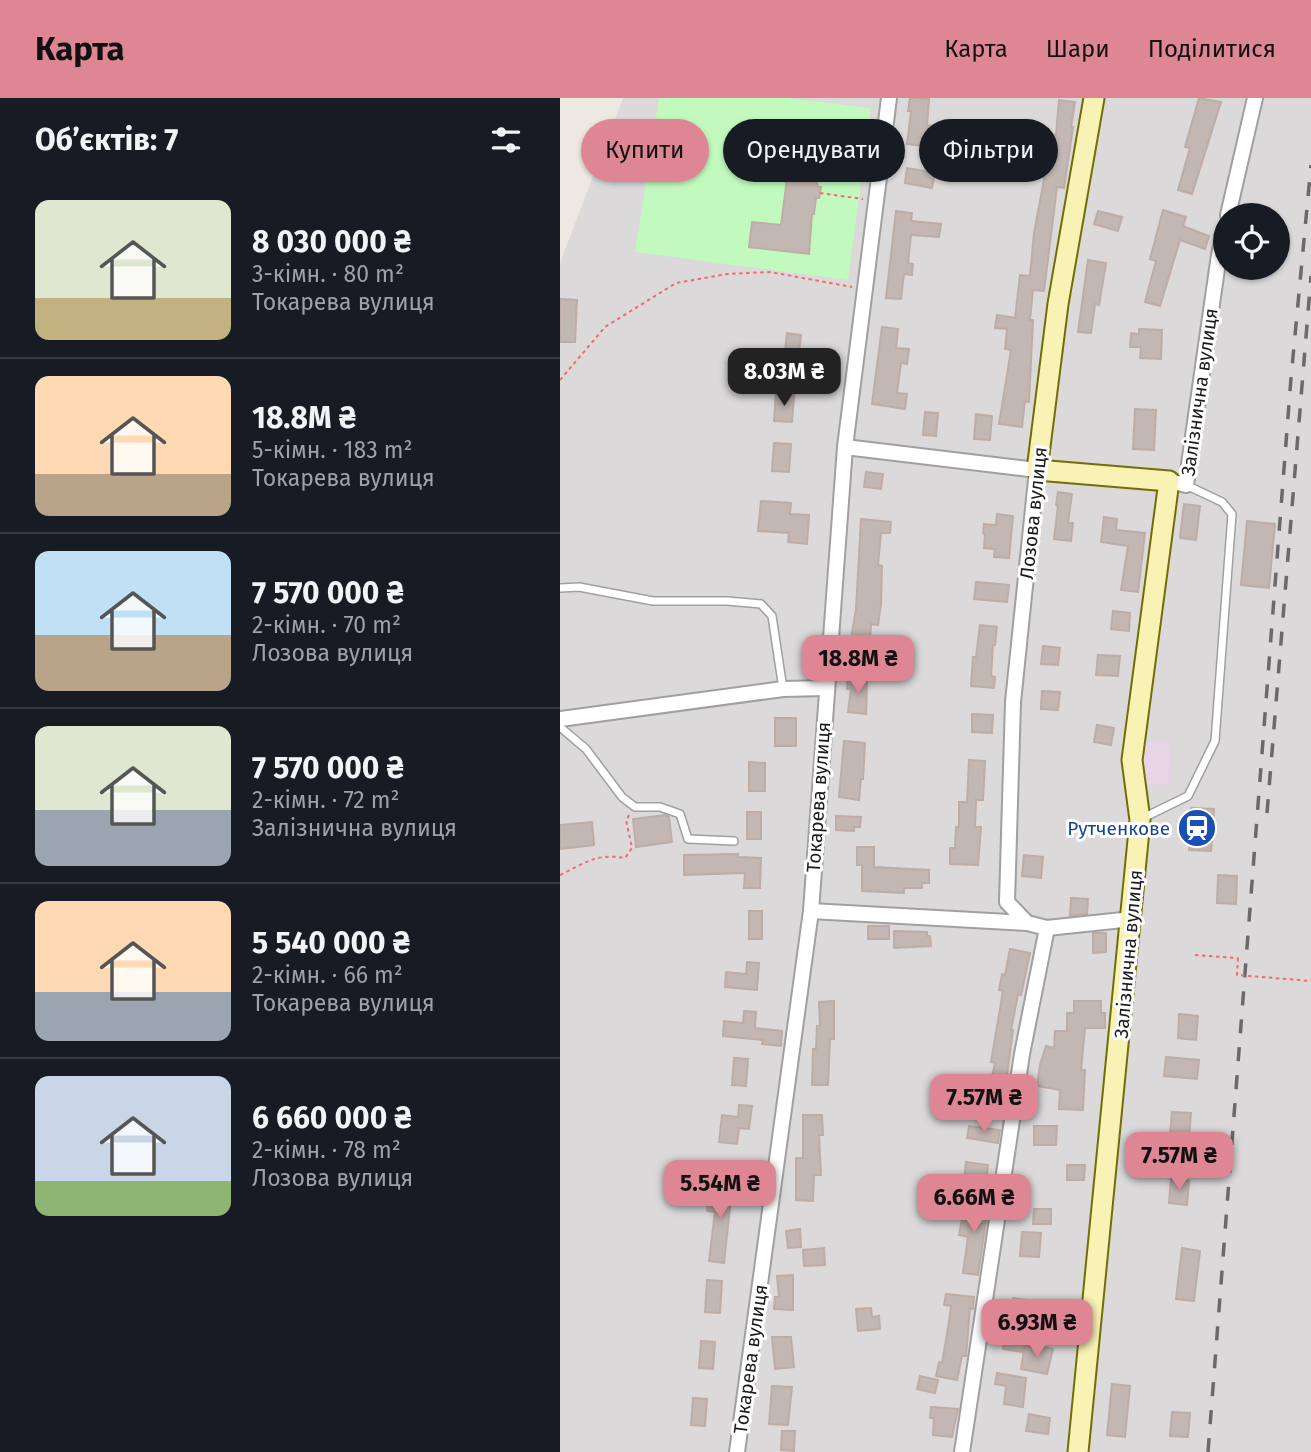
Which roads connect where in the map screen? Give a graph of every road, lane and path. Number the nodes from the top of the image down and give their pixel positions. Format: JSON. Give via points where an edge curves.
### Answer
{"nodes":[{"id":1,"x":889,"y":98,"type":"edge"},
{"id":2,"x":1094,"y":98,"type":"edge"},
{"id":3,"x":1255,"y":98,"type":"edge"},
{"id":4,"x":820,"y":193,"type":"dead end"},
{"id":5,"x":874,"y":201,"type":"junction"},
{"id":6,"x":1231,"y":203,"type":"edge"},
{"id":7,"x":1214,"y":280,"type":"edge"},
{"id":8,"x":864,"y":289,"type":"junction"},
{"id":9,"x":560,"y":380,"type":"edge"},
{"id":10,"x":845,"y":447,"type":"junction"},
{"id":11,"x":1037,"y":470,"type":"junction"},
{"id":12,"x":1177,"y":483,"type":"junction"},
{"id":13,"x":560,"y":588,"type":"edge"},
{"id":14,"x":825,"y":688,"type":"junction"},
{"id":15,"x":783,"y":689,"type":"junction"},
{"id":16,"x":560,"y":719,"type":"edge"},
{"id":17,"x":560,"y":727,"type":"edge"},
{"id":18,"x":635,"y":807,"type":"junction"},
{"id":19,"x":1140,"y":820,"type":"junction"},
{"id":20,"x":734,"y":841,"type":"dead end"},
{"id":21,"x":560,"y":875,"type":"edge"},
{"id":22,"x":811,"y":911,"type":"junction"},
{"id":23,"x":1132,"y":919,"type":"junction"},
{"id":24,"x":1027,"y":923,"type":"junction"},
{"id":25,"x":1047,"y":928,"type":"junction"},
{"id":26,"x":1195,"y":955,"type":"dead end"},
{"id":27,"x":1311,"y":981,"type":"edge"},
{"id":28,"x":737,"y":1452,"type":"edge"},
{"id":29,"x":962,"y":1452,"type":"edge"},
{"id":30,"x":1078,"y":1452,"type":"edge"}],
"edges":[{"from":1,"to":5,"type":"street","name":"Токарева вулиця"},
{"from":2,"to":11,"type":"main road","name":"Лозова вулиця","via":[[1058,304]]},
{"from":3,"to":6,"type":"street"},
{"from":4,"to":5,"type":"path"},
{"from":5,"to":8,"type":"street","name":"Токарева вулиця"},
{"from":7,"to":12,"type":"street","name":"Залізнична вулиця"},
{"from":8,"to":9,"type":"path","via":[[770,272],[676,283],[605,327]]},
{"from":8,"to":10,"type":"street","name":"Токарева вулиця"},
{"from":10,"to":11,"type":"street"},
{"from":10,"to":14,"type":"street","name":"Токарева вулиця"},
{"from":11,"to":12,"type":"main road"},
{"from":11,"to":24,"type":"street","name":"Лозова вулиця","via":[[1013,702],[1007,902]]},
{"from":12,"to":19,"type":"main road","name":"Залізнична вулиця","via":[[1132,760]]},
{"from":12,"to":19,"type":"lane","via":[[1222,502],[1232,514],[1215,741],[1188,796]]},
{"from":13,"to":15,"type":"lane","via":[[579,587],[653,601],[761,604],[772,616]]},
{"from":14,"to":15,"type":"street"},
{"from":14,"to":22,"type":"street","name":"Токарева вулиця"},
{"from":15,"to":16,"type":"street"},
{"from":17,"to":18,"type":"lane","via":[[586,749]]},
{"from":18,"to":20,"type":"lane","via":[[660,807],[680,814],[688,839]]},
{"from":18,"to":21,"type":"path","via":[[626,820],[632,848],[625,858],[590,859]]},
{"from":19,"to":23,"type":"main road","name":"Залізнична вулиця"},
{"from":22,"to":24,"type":"street"},
{"from":22,"to":28,"type":"street","name":"Токарева вулиця"},
{"from":23,"to":25,"type":"street"},
{"from":23,"to":30,"type":"main road","name":"Залізнична вулиця"},
{"from":24,"to":25,"type":"street"},
{"from":25,"to":29,"type":"street","via":[[1022,1055]]},
{"from":26,"to":27,"type":"path","bridge":true,"via":[[1238,958],[1237,975]]}]}
